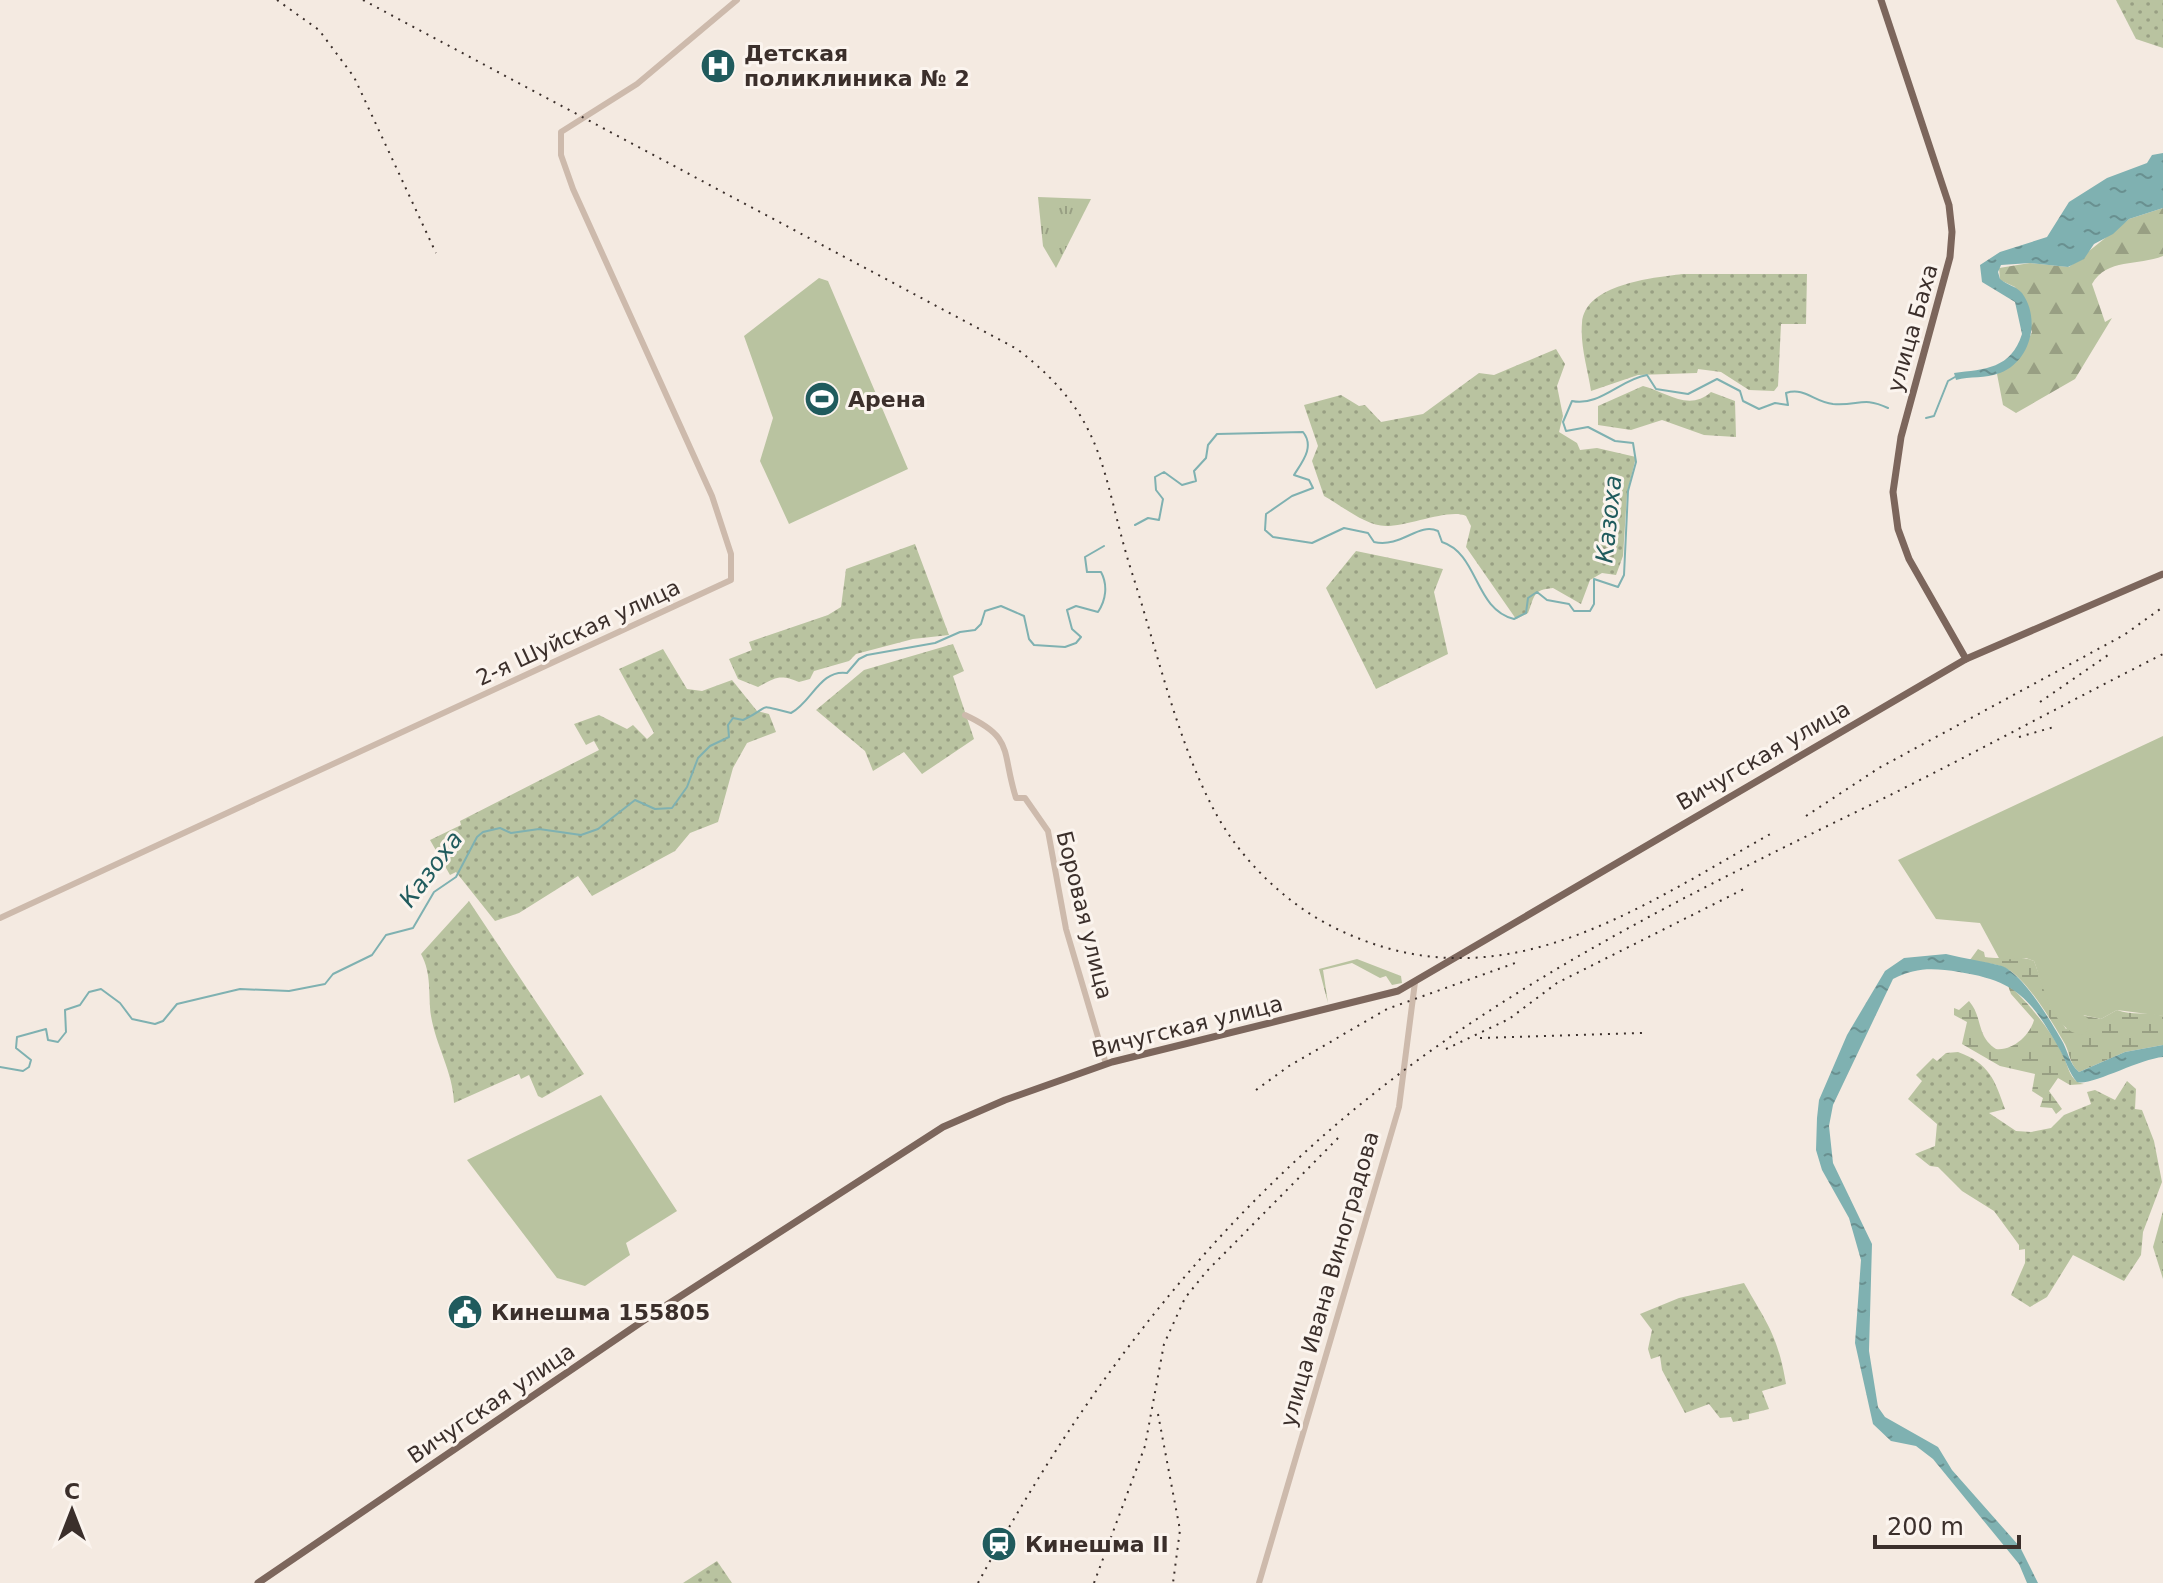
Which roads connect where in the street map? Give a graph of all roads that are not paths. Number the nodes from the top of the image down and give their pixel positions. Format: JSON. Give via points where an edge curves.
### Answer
{"nodes":[{"id":1,"x":1881,"y":0,"type":"edge"},
{"id":2,"x":735,"y":1,"type":"edge"},
{"id":3,"x":2163,"y":574,"type":"edge"},
{"id":4,"x":1966,"y":659,"type":"junction"},
{"id":5,"x":965,"y":715,"type":"dead end"},
{"id":6,"x":0,"y":918,"type":"edge"},
{"id":7,"x":1415,"y":982,"type":"junction"},
{"id":8,"x":1106,"y":1064,"type":"junction"},
{"id":9,"x":258,"y":1583,"type":"edge"},
{"id":10,"x":1259,"y":1583,"type":"edge"}],
"edges":[{"from":1,"to":4,"type":"main road","name":"улица Баха","via":[[1949,205],[1952,232],[1893,492],[1898,529],[1922,584]]},
{"from":2,"to":6,"type":"street","name":"2-я Шуйская улица","via":[[637,84],[561,132],[561,155],[573,189],[716,507],[731,554],[731,580]]},
{"from":3,"to":4,"type":"main road","name":"Вичугская улица"},
{"from":4,"to":7,"type":"main road","name":"Вичугская улица"},
{"from":5,"to":8,"type":"street","name":"Боровая улица","via":[[997,732],[1016,798],[1025,798],[1048,831],[1066,929]]},
{"from":7,"to":8,"type":"main road","name":"Вичугская улица","via":[[1372,999]]},
{"from":7,"to":10,"type":"street","name":"улица Ивана Виноградова","via":[[1399,1107]]},
{"from":8,"to":9,"type":"main road","name":"Вичугская улица","via":[[1005,1100],[908,1148],[645,1319]]}]}
